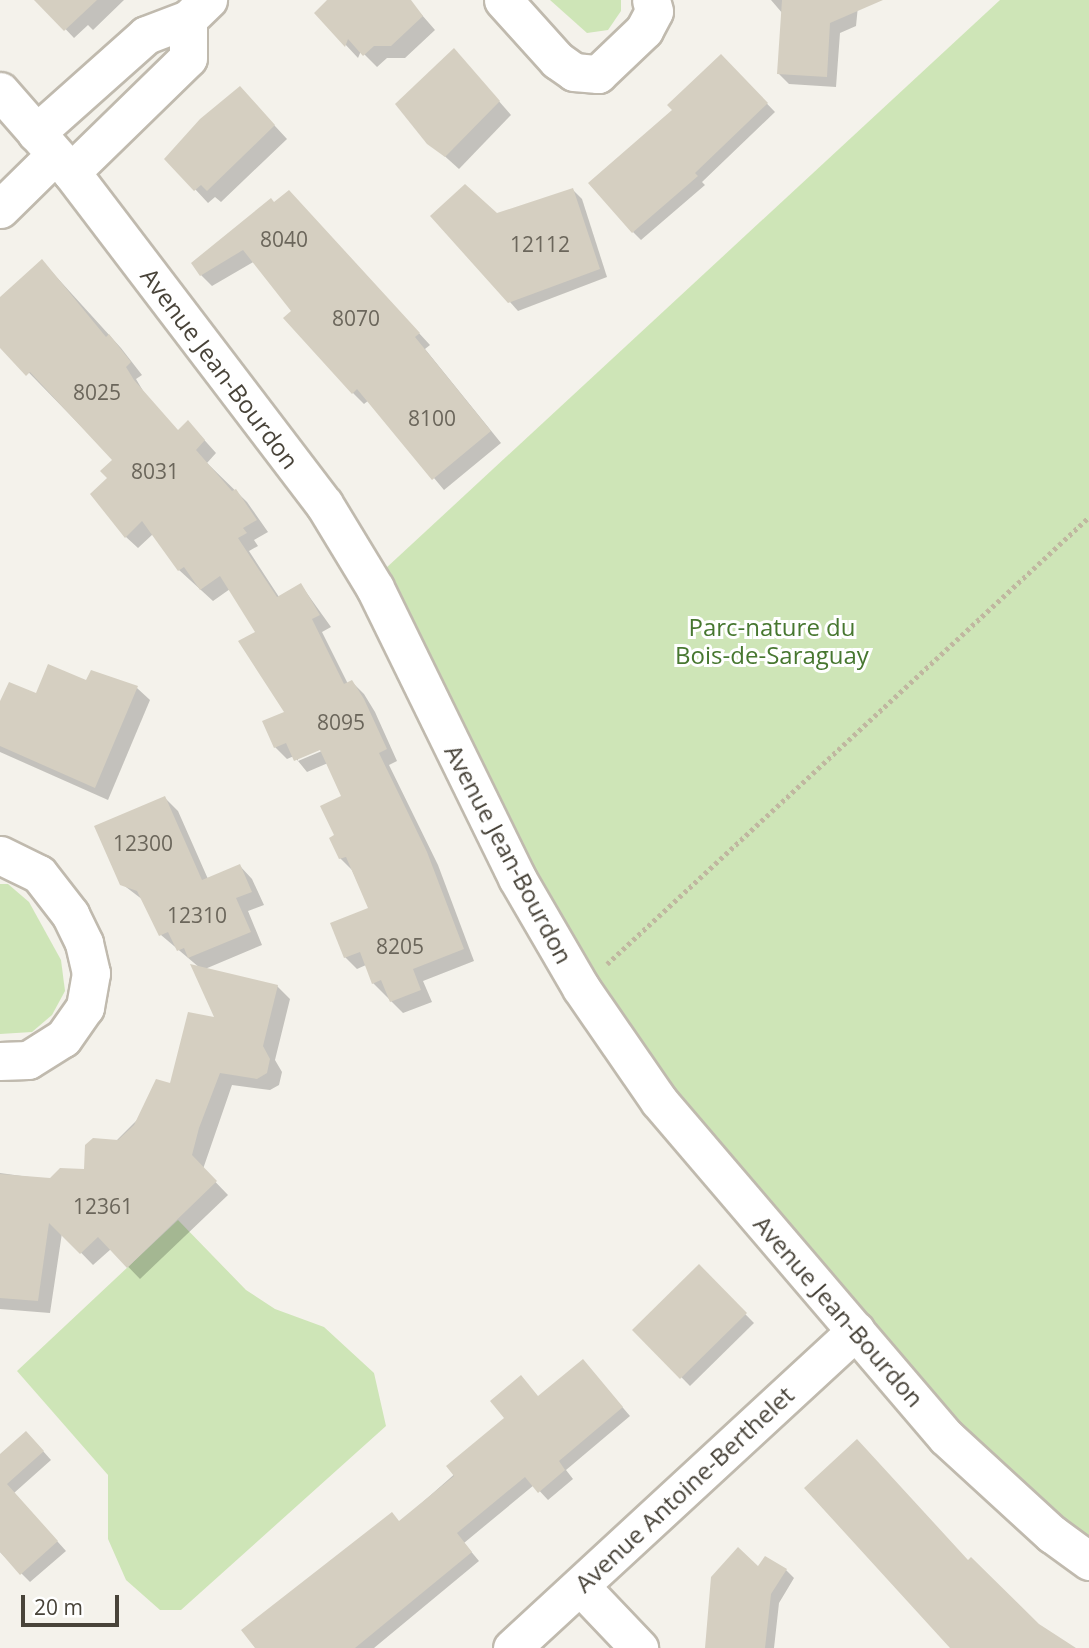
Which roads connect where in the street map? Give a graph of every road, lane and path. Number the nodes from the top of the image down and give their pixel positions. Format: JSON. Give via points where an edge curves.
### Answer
{"nodes":[{"id":1,"x":503,"y":0,"type":"edge"},
{"id":2,"x":651,"y":0,"type":"edge"},
{"id":3,"x":198,"y":9,"type":"edge"},
{"id":4,"x":0,"y":91,"type":"edge"},
{"id":5,"x":54,"y":153,"type":"junction"},
{"id":6,"x":0,"y":209,"type":"edge"},
{"id":7,"x":1089,"y":517,"type":"edge"},
{"id":8,"x":0,"y":855,"type":"edge"},
{"id":9,"x":581,"y":988,"type":"junction"},
{"id":10,"x":0,"y":1061,"type":"edge"},
{"id":11,"x":856,"y":1331,"type":"junction"},
{"id":12,"x":1089,"y":1561,"type":"edge"},
{"id":13,"x":580,"y":1586,"type":"junction"},
{"id":14,"x":512,"y":1648,"type":"edge"},
{"id":15,"x":639,"y":1648,"type":"edge"}],
"edges":[{"from":1,"to":2,"type":"street","via":[[556,60],[574,72],[598,74],[643,30],[654,11]]},
{"from":3,"to":5,"type":"street","via":[[146,35]]},
{"from":3,"to":5,"type":"street","via":[[188,58]]},
{"from":4,"to":5,"type":"street","name":"Avenue Jean-Bourdon"},
{"from":5,"to":6,"type":"street"},
{"from":5,"to":9,"type":"street","name":"Avenue Jean-Bourdon","via":[[324,504],[375,588],[517,878]]},
{"from":7,"to":9,"type":"path"},
{"from":8,"to":10,"type":"street","via":[[38,874],[70,914],[91,973],[85,1007],[63,1038],[28,1060]]},
{"from":9,"to":11,"type":"street","name":"Avenue Jean-Bourdon","via":[[659,1101]]},
{"from":11,"to":12,"type":"street","name":"Avenue Jean-Bourdon","via":[[946,1437],[1052,1534]]},
{"from":11,"to":13,"type":"street","name":"Avenue Antoine-Berthelet"},
{"from":13,"to":14,"type":"street","name":"Avenue Antoine-Berthelet"},
{"from":13,"to":15,"type":"street"}]}
